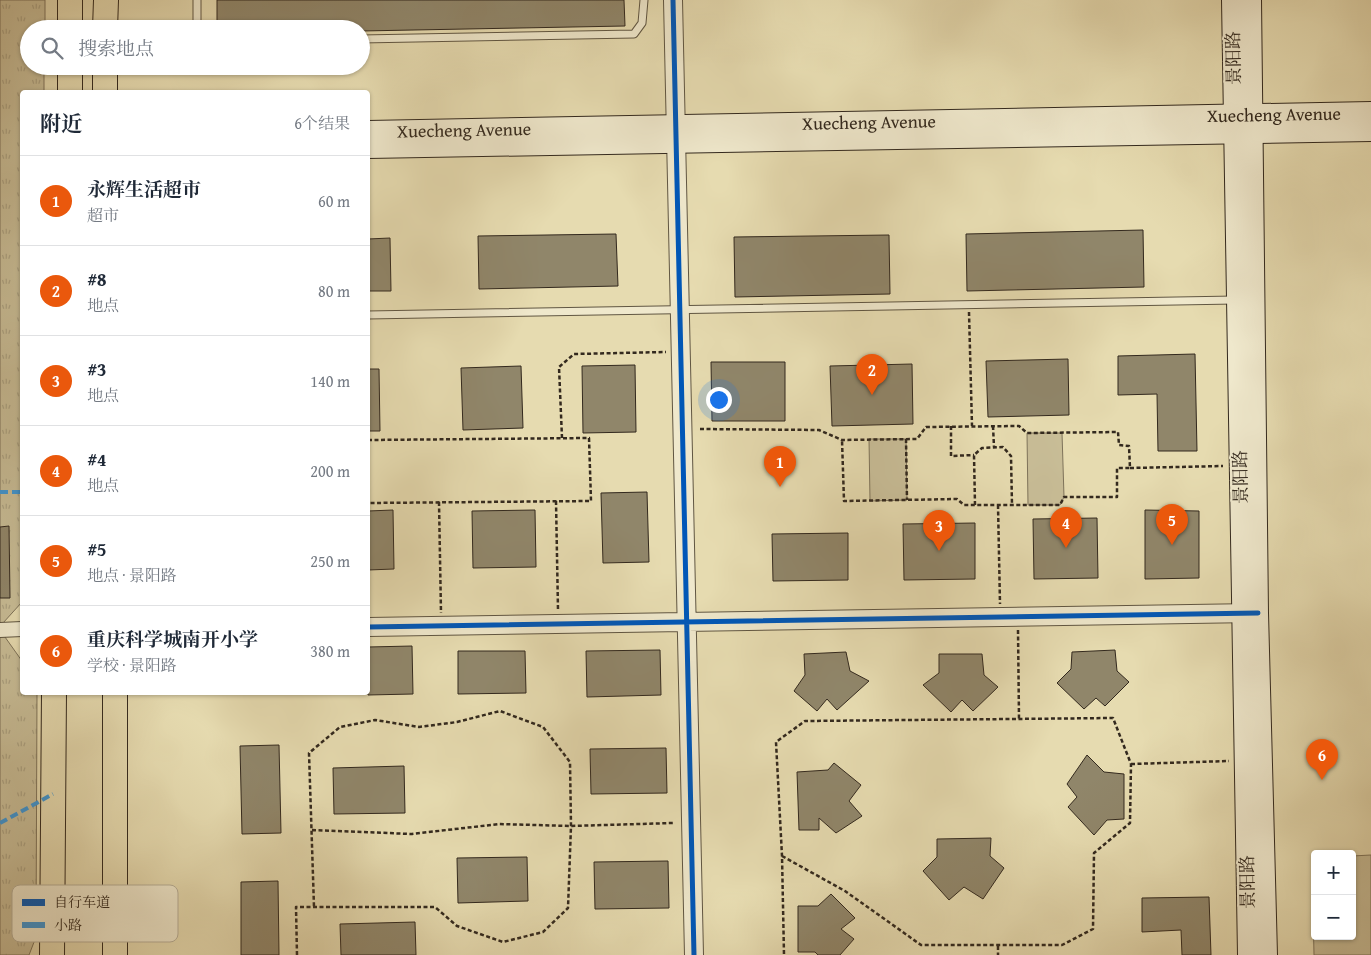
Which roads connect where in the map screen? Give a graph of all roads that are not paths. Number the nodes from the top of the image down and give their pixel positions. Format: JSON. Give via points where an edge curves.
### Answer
{"nodes":[{"id":1,"x":70,"y":0,"type":"edge"},
{"id":2,"x":106,"y":0,"type":"edge"},
{"id":3,"x":197,"y":0,"type":"edge"},
{"id":4,"x":644,"y":0,"type":"edge"},
{"id":5,"x":673,"y":0,"type":"edge"},
{"id":6,"x":1232,"y":0,"type":"edge"},
{"id":7,"x":1251,"y":0,"type":"edge"},
{"id":8,"x":70,"y":20,"type":"edge"},
{"id":9,"x":106,"y":20,"type":"edge"},
{"id":10,"x":197,"y":20,"type":"edge"},
{"id":11,"x":370,"y":40,"type":"edge"},
{"id":12,"x":70,"y":75,"type":"edge"},
{"id":13,"x":105,"y":75,"type":"edge"},
{"id":14,"x":70,"y":90,"type":"edge"},
{"id":15,"x":105,"y":90,"type":"edge"},
{"id":16,"x":1371,"y":112,"type":"edge"},
{"id":17,"x":1243,"y":124,"type":"junction"},
{"id":18,"x":370,"y":131,"type":"edge"},
{"id":19,"x":1371,"y":131,"type":"edge"},
{"id":20,"x":676,"y":134,"type":"junction"},
{"id":21,"x":370,"y":148,"type":"edge"},
{"id":22,"x":1238,"y":300,"type":"junction"},
{"id":23,"x":679,"y":310,"type":"junction"},
{"id":24,"x":370,"y":315,"type":"edge"},
{"id":25,"x":1250,"y":613,"type":"junction"},
{"id":26,"x":686,"y":622,"type":"junction"},
{"id":27,"x":370,"y":627,"type":"edge"},
{"id":28,"x":0,"y":630,"type":"edge"},
{"id":29,"x":20,"y":630,"type":"edge"},
{"id":30,"x":54,"y":695,"type":"edge"},
{"id":31,"x":115,"y":695,"type":"edge"},
{"id":32,"x":53,"y":885,"type":"edge"},
{"id":33,"x":116,"y":885,"type":"edge"},
{"id":34,"x":48,"y":942,"type":"edge"},
{"id":35,"x":52,"y":942,"type":"edge"},
{"id":36,"x":45,"y":955,"type":"edge"},
{"id":37,"x":52,"y":955,"type":"edge"},
{"id":38,"x":694,"y":955,"type":"edge"},
{"id":39,"x":1248,"y":955,"type":"edge"},
{"id":40,"x":1267,"y":955,"type":"edge"}],
"edges":[{"from":1,"to":8,"type":"highway"},
{"from":2,"to":9,"type":"highway"},
{"from":3,"to":10,"type":"lane"},
{"from":4,"to":11,"type":"lane","via":[[642,23],[634,34]]},
{"from":5,"to":20,"type":"street"},
{"from":6,"to":17,"type":"main road","name":"景阳路"},
{"from":7,"to":17,"type":"main road","name":"景阳路"},
{"from":12,"to":14,"type":"highway"},
{"from":13,"to":15,"type":"highway"},
{"from":16,"to":17,"type":"main road","name":"Xuecheng Avenue"},
{"from":17,"to":19,"type":"main road","name":"Xuecheng Avenue"},
{"from":17,"to":20,"type":"main road","name":"Xuecheng Avenue"},
{"from":17,"to":22,"type":"main road","name":"景阳路"},
{"from":17,"to":25,"type":"main road","name":"景阳路"},
{"from":18,"to":20,"type":"main road","name":"Xuecheng Avenue"},
{"from":20,"to":21,"type":"main road","name":"Xuecheng Avenue"},
{"from":20,"to":23,"type":"street"},
{"from":22,"to":23,"type":"lane"},
{"from":22,"to":25,"type":"main road","name":"景阳路","via":[[1240,466]]},
{"from":23,"to":24,"type":"lane"},
{"from":23,"to":26,"type":"street"},
{"from":25,"to":26,"type":"street"},
{"from":25,"to":39,"type":"main road","name":"景阳路","via":[[1245,760]]},
{"from":25,"to":40,"type":"main road","name":"景阳路"},
{"from":26,"to":27,"type":"street"},
{"from":26,"to":38,"type":"street"},
{"from":28,"to":29,"type":"street"},
{"from":30,"to":32,"type":"highway"},
{"from":31,"to":33,"type":"highway"},
{"from":34,"to":36,"type":"highway"},
{"from":35,"to":37,"type":"highway"}]}
